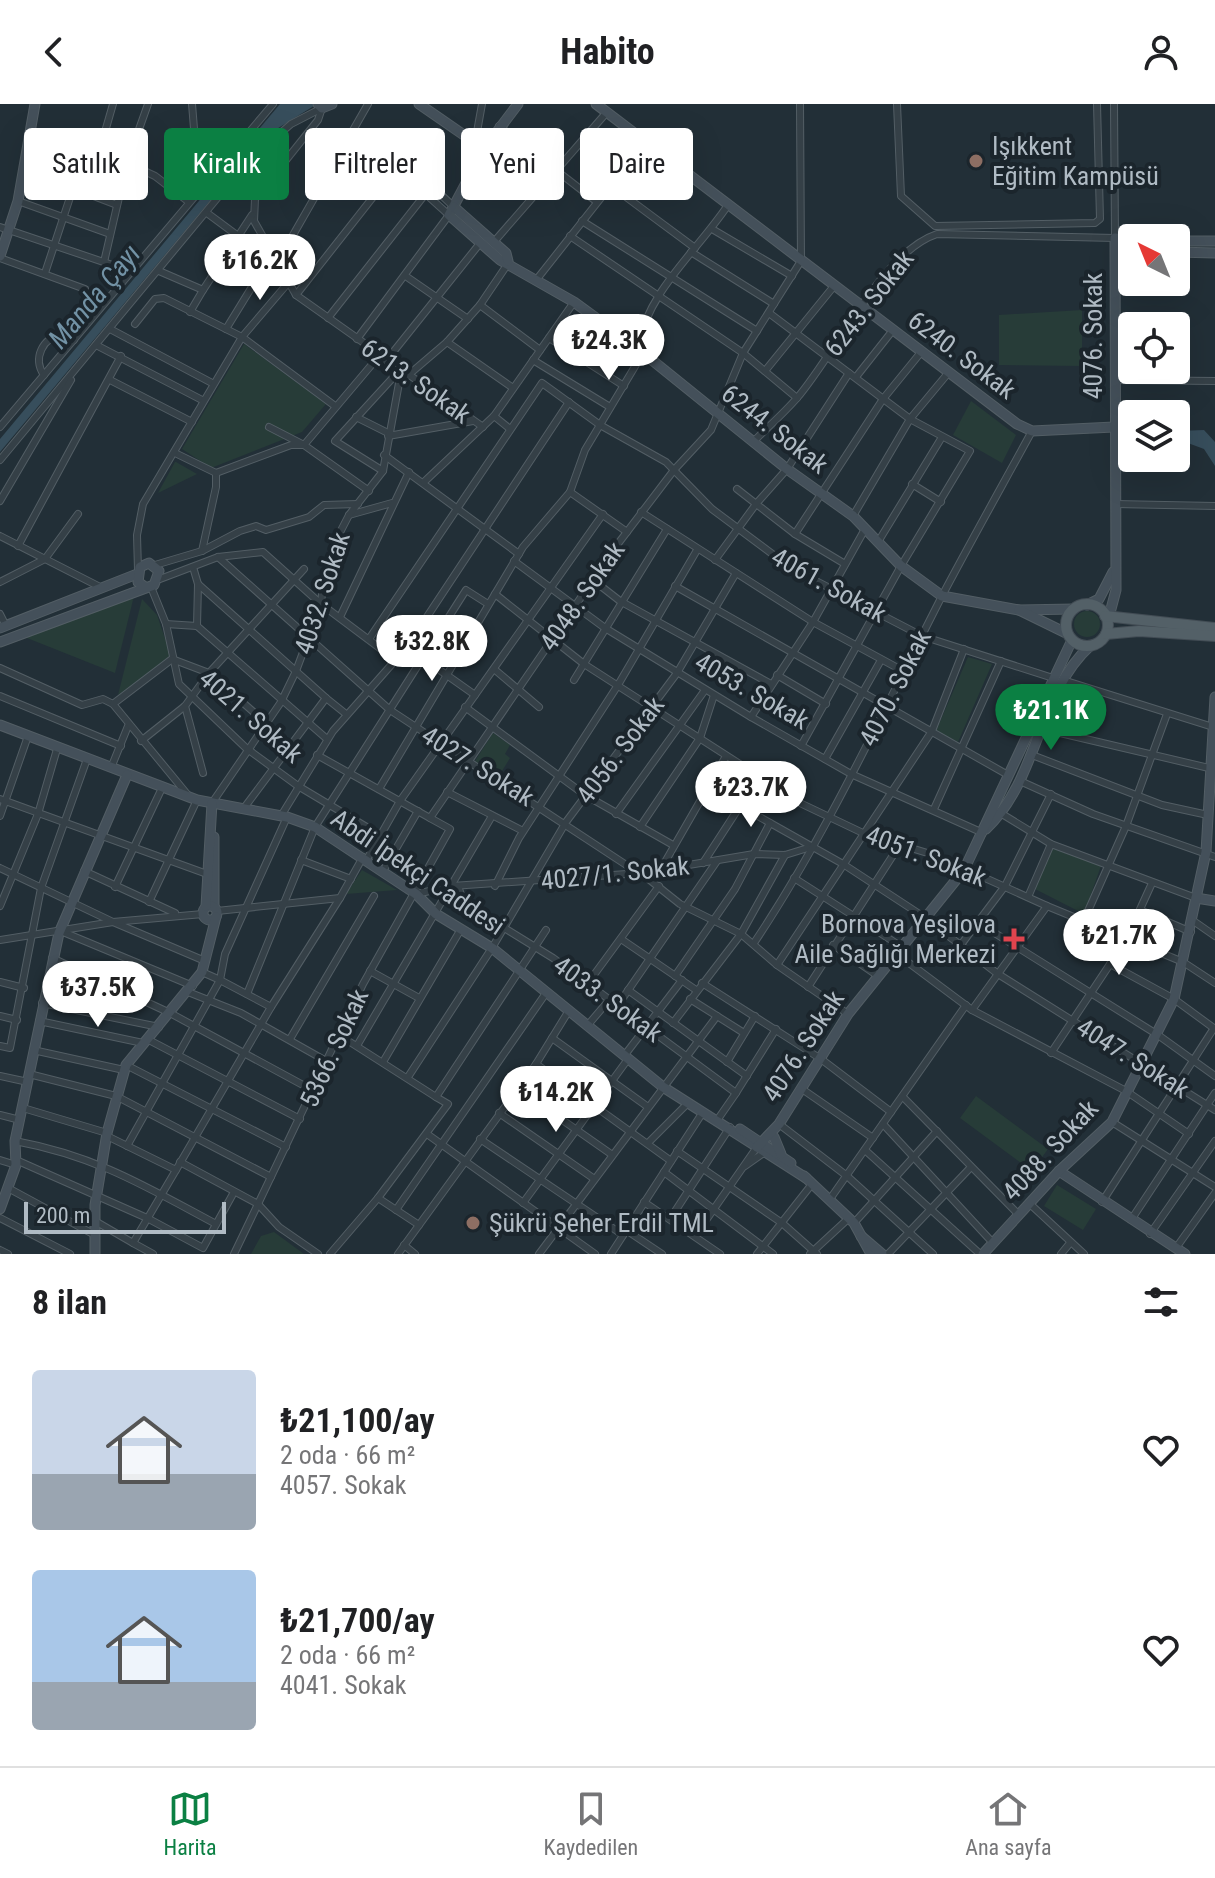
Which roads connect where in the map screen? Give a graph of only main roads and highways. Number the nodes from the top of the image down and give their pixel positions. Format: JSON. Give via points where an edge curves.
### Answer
{"nodes":[{"id":1,"x":1105,"y":616,"type":"junction"},
{"id":2,"x":1215,"y":628,"type":"edge"},
{"id":3,"x":1106,"y":634,"type":"junction"},
{"id":4,"x":1215,"y":636,"type":"edge"}],
"edges":[{"from":1,"to":2,"type":"main road"},
{"from":1,"to":3,"type":"main road"},
{"from":1,"to":3,"type":"main road","via":[[1087,605],[1074,609],[1067,620],[1070,637],[1090,646]]},
{"from":3,"to":4,"type":"main road"}]}
